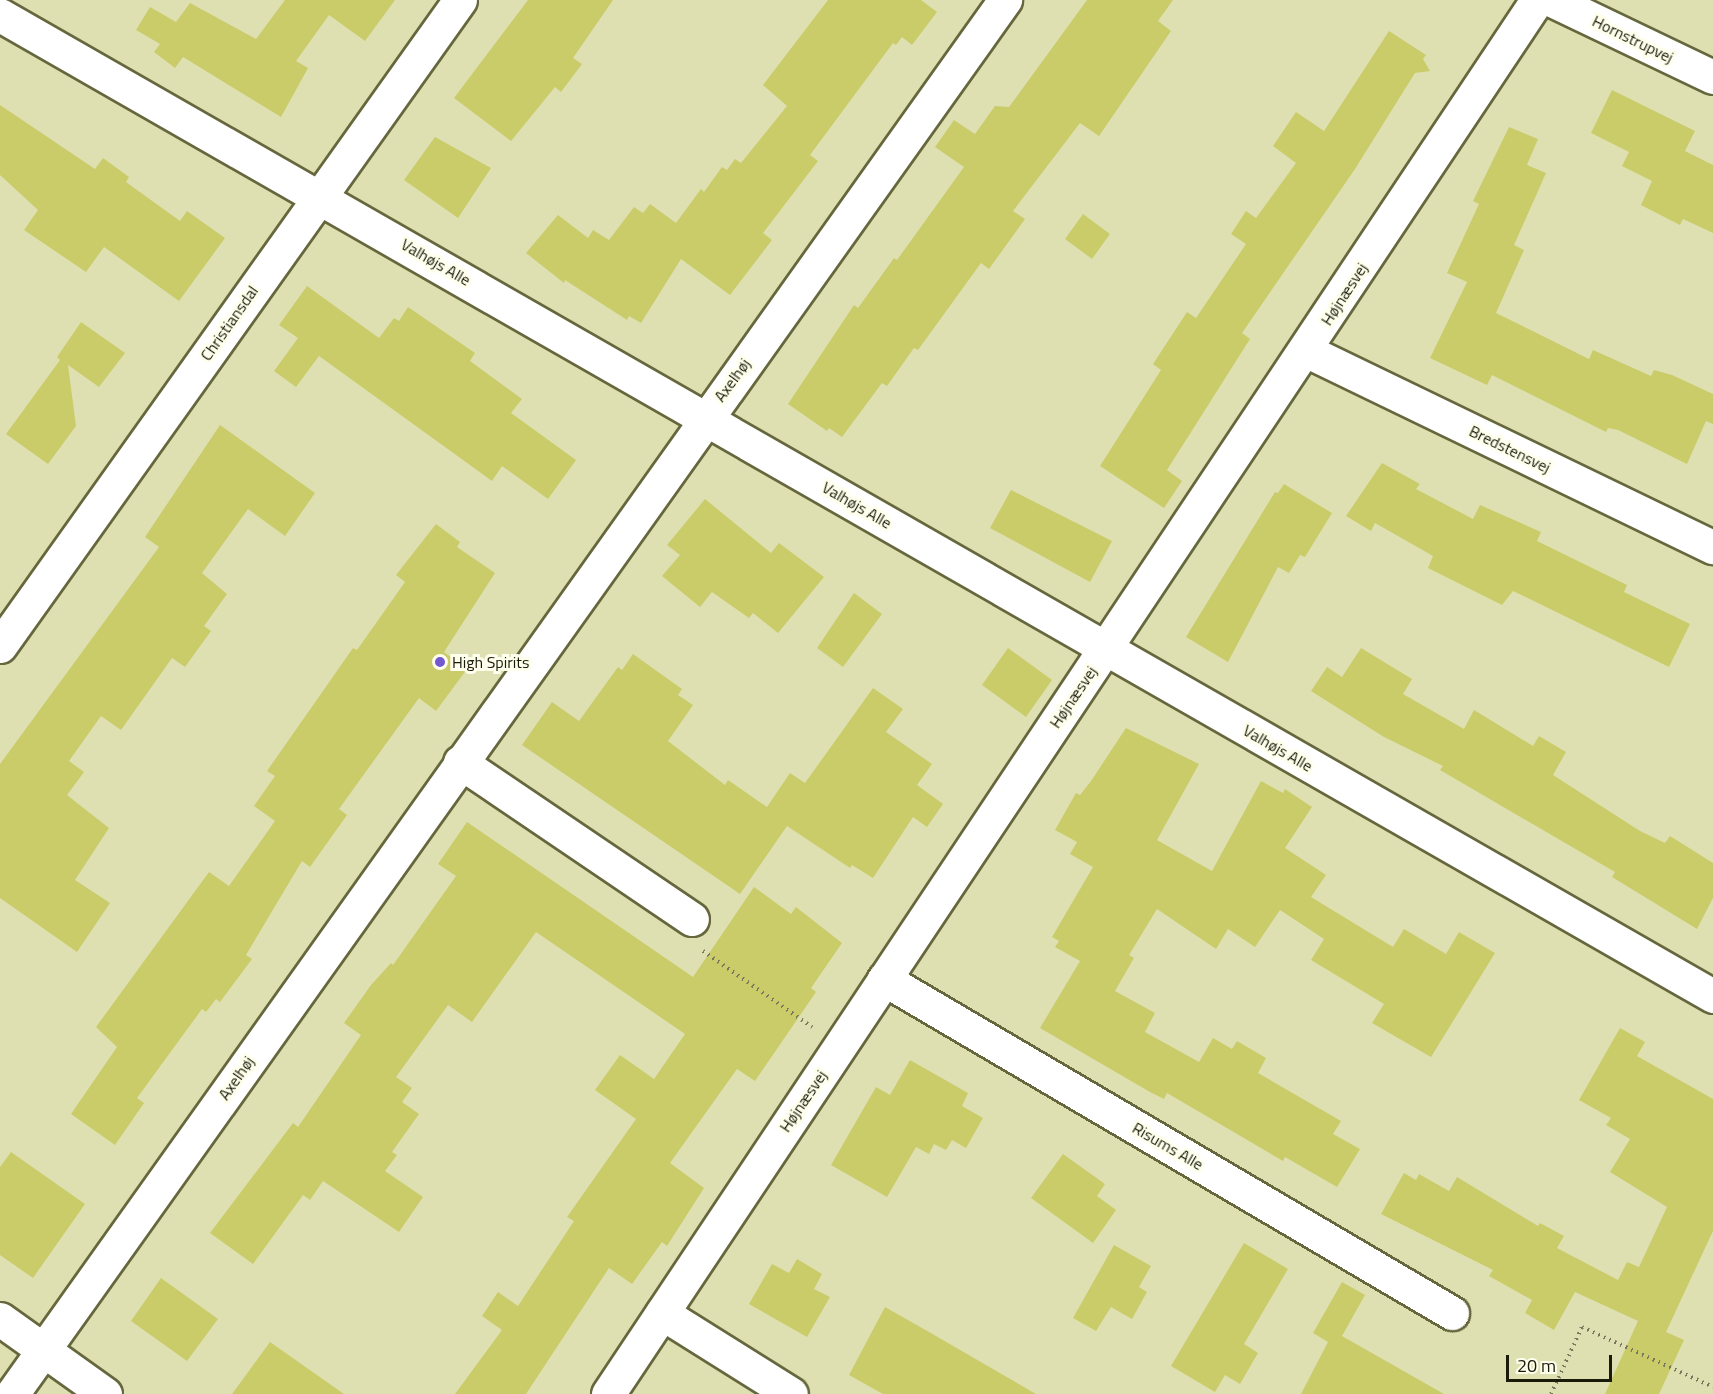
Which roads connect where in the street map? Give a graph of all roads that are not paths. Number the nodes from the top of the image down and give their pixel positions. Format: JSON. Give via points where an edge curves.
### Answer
{"nodes":[{"id":1,"x":459,"y":0,"type":"edge"},
{"id":2,"x":1005,"y":0,"type":"edge"},
{"id":3,"x":1537,"y":0,"type":"edge"},
{"id":4,"x":1552,"y":0,"type":"edge"},
{"id":5,"x":0,"y":15,"type":"edge"},
{"id":6,"x":1713,"y":77,"type":"edge"},
{"id":7,"x":320,"y":196,"type":"junction"},
{"id":8,"x":1307,"y":351,"type":"junction"},
{"id":9,"x":705,"y":417,"type":"junction"},
{"id":10,"x":1713,"y":547,"type":"edge"},
{"id":11,"x":0,"y":646,"type":"edge"},
{"id":12,"x":1106,"y":649,"type":"junction"},
{"id":13,"x":460,"y":762,"type":"junction"},
{"id":14,"x":692,"y":919,"type":"road end"},
{"id":15,"x":884,"y":979,"type":"junction"},
{"id":16,"x":1713,"y":996,"type":"edge"},
{"id":17,"x":662,"y":1313,"type":"junction"},
{"id":18,"x":1452,"y":1313,"type":"dead end"},
{"id":19,"x":0,"y":1319,"type":"edge"},
{"id":20,"x":42,"y":1350,"type":"junction"},
{"id":21,"x":12,"y":1394,"type":"edge"},
{"id":22,"x":105,"y":1394,"type":"edge"},
{"id":23,"x":608,"y":1394,"type":"edge"},
{"id":24,"x":790,"y":1394,"type":"edge"}],
"edges":[{"from":1,"to":7,"type":"street","name":"Christiansdal"},
{"from":2,"to":9,"type":"street","name":"Axelhøj"},
{"from":3,"to":8,"type":"street","name":"Højnæsvej"},
{"from":4,"to":6,"type":"street","name":"Hornstrupvej"},
{"from":5,"to":7,"type":"street","name":"Valhøjs Alle"},
{"from":7,"to":9,"type":"street","name":"Valhøjs Alle"},
{"from":7,"to":11,"type":"street","name":"Christiansdal"},
{"from":8,"to":10,"type":"street","name":"Bredstensvej"},
{"from":8,"to":12,"type":"street","name":"Højnæsvej"},
{"from":9,"to":12,"type":"street","name":"Valhøjs Alle"},
{"from":9,"to":13,"type":"street","name":"Axelhøj"},
{"from":12,"to":15,"type":"street","name":"Højnæsvej"},
{"from":12,"to":16,"type":"street","name":"Valhøjs Alle"},
{"from":13,"to":14,"type":"street"},
{"from":13,"to":20,"type":"street","name":"Axelhøj"},
{"from":15,"to":17,"type":"street","name":"Højnæsvej"},
{"from":15,"to":18,"type":"street","name":"Risums Alle"},
{"from":17,"to":23,"type":"street","name":"Højnæsvej"},
{"from":17,"to":24,"type":"street"},
{"from":19,"to":20,"type":"street"},
{"from":20,"to":21,"type":"street","name":"Axelhøj"},
{"from":20,"to":22,"type":"street"}]}
